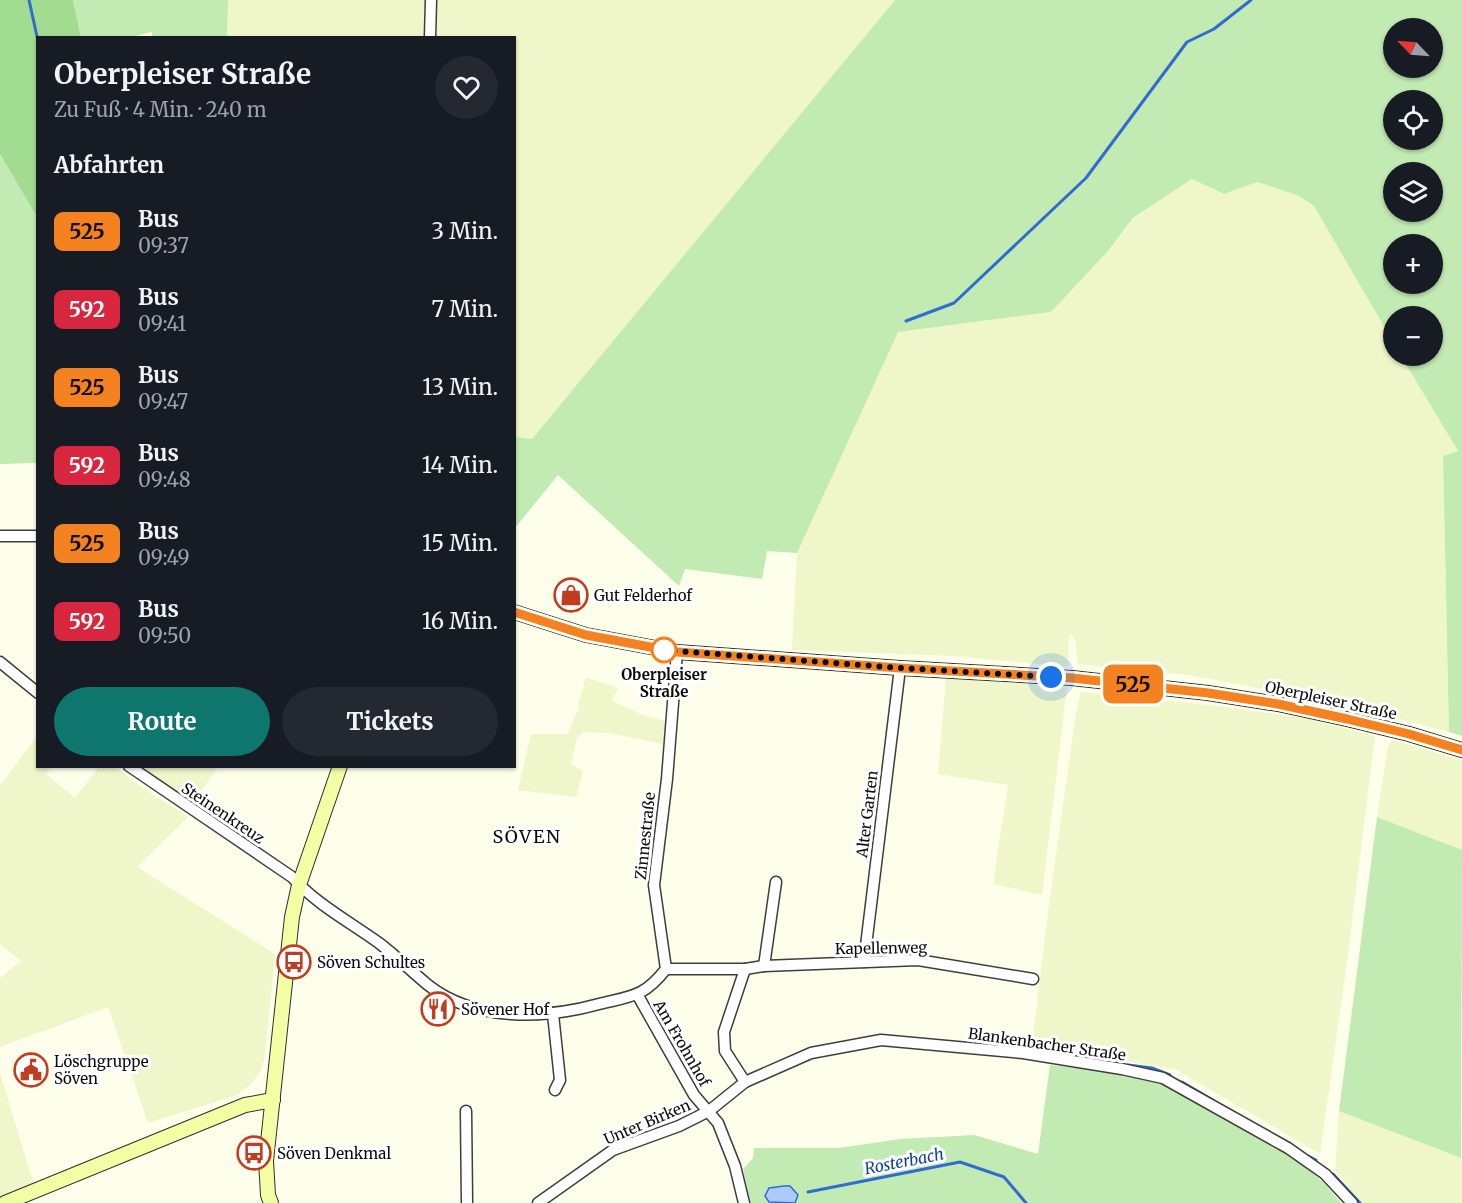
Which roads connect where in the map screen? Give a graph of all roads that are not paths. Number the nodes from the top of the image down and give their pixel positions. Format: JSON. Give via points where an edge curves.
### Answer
{"nodes":[{"id":1,"x":431,"y":0,"type":"edge"},
{"id":2,"x":430,"y":36,"type":"edge"},
{"id":3,"x":0,"y":536,"type":"edge"},
{"id":4,"x":36,"y":536,"type":"edge"},
{"id":5,"x":516,"y":613,"type":"edge"},
{"id":6,"x":677,"y":652,"type":"junction"},
{"id":7,"x":0,"y":662,"type":"edge"},
{"id":8,"x":900,"y":668,"type":"junction"},
{"id":9,"x":36,"y":691,"type":"edge"},
{"id":10,"x":1462,"y":750,"type":"edge"},
{"id":11,"x":130,"y":768,"type":"edge"},
{"id":12,"x":339,"y":768,"type":"edge"},
{"id":13,"x":776,"y":882,"type":"dead end"},
{"id":14,"x":299,"y":885,"type":"junction"},
{"id":15,"x":864,"y":962,"type":"junction"},
{"id":16,"x":764,"y":966,"type":"junction"},
{"id":17,"x":666,"y":969,"type":"junction"},
{"id":18,"x":746,"y":969,"type":"junction"},
{"id":19,"x":1034,"y":979,"type":"dead end"},
{"id":20,"x":637,"y":994,"type":"junction"},
{"id":21,"x":553,"y":1014,"type":"junction"},
{"id":22,"x":745,"y":1082,"type":"junction"},
{"id":23,"x":555,"y":1090,"type":"dead end"},
{"id":24,"x":273,"y":1100,"type":"junction"},
{"id":25,"x":466,"y":1111,"type":"dead end"},
{"id":26,"x":710,"y":1111,"type":"junction"},
{"id":27,"x":5,"y":1203,"type":"edge"},
{"id":28,"x":271,"y":1203,"type":"edge"},
{"id":29,"x":467,"y":1203,"type":"edge"},
{"id":30,"x":538,"y":1203,"type":"edge"},
{"id":31,"x":744,"y":1203,"type":"edge"},
{"id":32,"x":1352,"y":1203,"type":"edge"}],
"edges":[{"from":1,"to":2,"type":"street"},
{"from":3,"to":4,"type":"street"},
{"from":5,"to":6,"type":"main road","name":"Oberpleiser Straße","via":[[586,635]]},
{"from":6,"to":8,"type":"main road","name":"Oberpleiser Straße"},
{"from":6,"to":17,"type":"street","name":"Zinnestraße","via":[[654,885]]},
{"from":7,"to":9,"type":"street"},
{"from":8,"to":10,"type":"main road","name":"Oberpleiser Straße","via":[[1072,678],[1208,693],[1347,719]]},
{"from":8,"to":15,"type":"street","name":"Alter Garten"},
{"from":11,"to":14,"type":"street","name":"Steinenkreuz"},
{"from":12,"to":14,"type":"main road"},
{"from":13,"to":16,"type":"street"},
{"from":14,"to":21,"type":"street","via":[[391,952],[429,986],[456,1001],[508,1014]]},
{"from":14,"to":24,"type":"main road","via":[[292,917]]},
{"from":15,"to":16,"type":"street","name":"Kapellenweg"},
{"from":15,"to":19,"type":"street","name":"Kapellenweg","via":[[918,960]]},
{"from":16,"to":18,"type":"street","name":"Kapellenweg"},
{"from":17,"to":18,"type":"street","name":"Kapellenweg"},
{"from":17,"to":20,"type":"street","via":[[653,985]]},
{"from":18,"to":22,"type":"street","via":[[724,1032],[725,1051]]},
{"from":20,"to":21,"type":"street"},
{"from":20,"to":26,"type":"street","name":"Am Frohnhof","via":[[694,1095]]},
{"from":21,"to":23,"type":"street","via":[[560,1080]]},
{"from":22,"to":26,"type":"street","name":"Blankenbacher Straße"},
{"from":22,"to":32,"type":"street","name":"Blankenbacher Straße","via":[[811,1053],[881,1040],[1023,1053],[1162,1077],[1288,1148],[1325,1174]]},
{"from":24,"to":27,"type":"main road","via":[[245,1105]]},
{"from":24,"to":28,"type":"main road","via":[[266,1161]]},
{"from":25,"to":29,"type":"street"},
{"from":26,"to":30,"type":"street","name":"Unter Birken","via":[[613,1150]]},
{"from":26,"to":31,"type":"street","name":"Am Frohnhof","via":[[735,1166]]}]}
